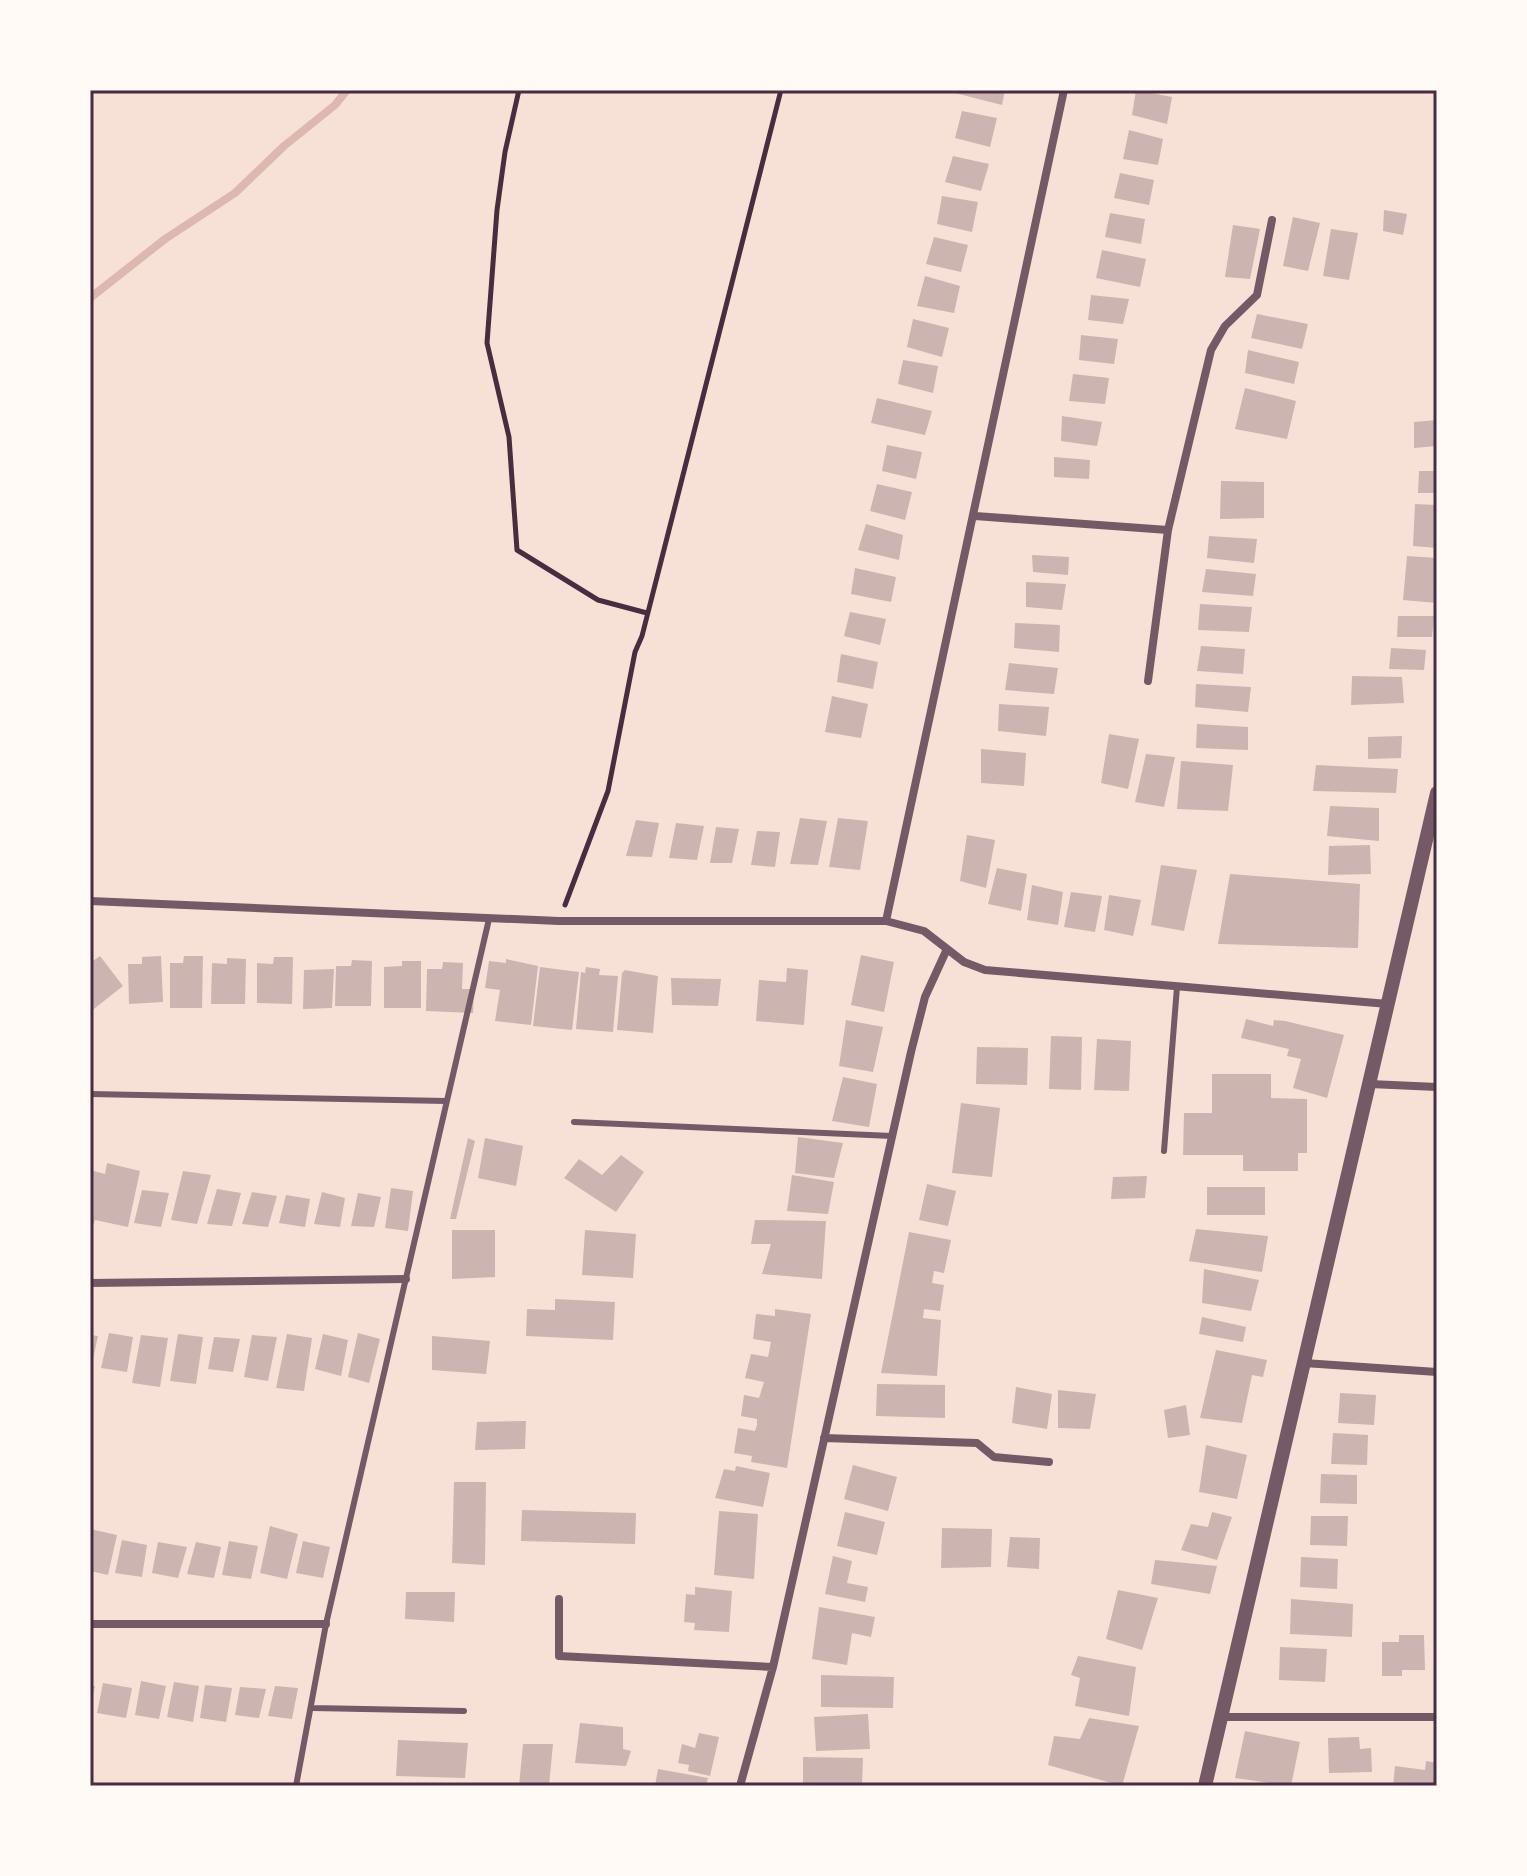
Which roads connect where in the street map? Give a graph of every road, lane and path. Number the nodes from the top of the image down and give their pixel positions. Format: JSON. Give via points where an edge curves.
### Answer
{"nodes":[{"id":1,"x":519,"y":90,"type":"edge"},
{"id":2,"x":781,"y":90,"type":"edge"},
{"id":3,"x":1064,"y":90,"type":"edge"},
{"id":4,"x":1272,"y":220,"type":"dead end"},
{"id":5,"x":975,"y":516,"type":"junction"},
{"id":6,"x":1168,"y":530,"type":"junction"},
{"id":7,"x":647,"y":613,"type":"junction"},
{"id":8,"x":1148,"y":681,"type":"dead end"},
{"id":9,"x":1437,"y":793,"type":"edge"},
{"id":10,"x":90,"y":901,"type":"edge"},
{"id":11,"x":489,"y":919,"type":"junction"},
{"id":12,"x":559,"y":921,"type":"junction"},
{"id":13,"x":886,"y":921,"type":"junction"},
{"id":14,"x":947,"y":949,"type":"junction"},
{"id":15,"x":1177,"y":987,"type":"junction"},
{"id":16,"x":1388,"y":1004,"type":"junction"},
{"id":17,"x":1370,"y":1084,"type":"junction"},
{"id":18,"x":1437,"y":1087,"type":"edge"},
{"id":19,"x":90,"y":1094,"type":"edge"},
{"id":20,"x":446,"y":1101,"type":"junction"},
{"id":21,"x":574,"y":1122,"type":"dead end"},
{"id":22,"x":892,"y":1136,"type":"junction"},
{"id":23,"x":1164,"y":1151,"type":"dead end"},
{"id":24,"x":406,"y":1279,"type":"junction"},
{"id":25,"x":90,"y":1283,"type":"edge"},
{"id":26,"x":1304,"y":1363,"type":"junction"},
{"id":27,"x":1437,"y":1372,"type":"edge"},
{"id":28,"x":824,"y":1438,"type":"junction"},
{"id":29,"x":1049,"y":1462,"type":"dead end"},
{"id":30,"x":559,"y":1599,"type":"dead end"},
{"id":31,"x":90,"y":1624,"type":"edge"},
{"id":32,"x":326,"y":1624,"type":"junction"},
{"id":33,"x":773,"y":1667,"type":"junction"},
{"id":34,"x":313,"y":1708,"type":"junction"},
{"id":35,"x":464,"y":1711,"type":"dead end"},
{"id":36,"x":1221,"y":1717,"type":"junction"},
{"id":37,"x":1437,"y":1717,"type":"edge"},
{"id":38,"x":296,"y":1786,"type":"edge"},
{"id":39,"x":740,"y":1786,"type":"edge"},
{"id":40,"x":1205,"y":1786,"type":"edge"}],
"edges":[{"from":1,"to":7,"type":"path","via":[[497,210],[487,343],[509,437],[517,550],[598,600]]},
{"from":2,"to":7,"type":"path"},
{"from":3,"to":5,"type":"street"},
{"from":4,"to":6,"type":"street","via":[[1257,295],[1225,326],[1211,350]]},
{"from":5,"to":6,"type":"street"},
{"from":5,"to":13,"type":"street"},
{"from":6,"to":8,"type":"street"},
{"from":7,"to":12,"type":"path","via":[[608,791]]},
{"from":9,"to":16,"type":"street"},
{"from":10,"to":11,"type":"street"},
{"from":11,"to":12,"type":"street"},
{"from":11,"to":20,"type":"lane"},
{"from":12,"to":13,"type":"street"},
{"from":13,"to":14,"type":"street","via":[[924,931]]},
{"from":14,"to":15,"type":"street","via":[[985,970]]},
{"from":14,"to":22,"type":"street","via":[[925,997]]},
{"from":15,"to":16,"type":"street"},
{"from":15,"to":23,"type":"lane"},
{"from":16,"to":17,"type":"street"},
{"from":17,"to":18,"type":"street"},
{"from":17,"to":26,"type":"street"},
{"from":19,"to":20,"type":"lane"},
{"from":20,"to":24,"type":"lane"},
{"from":21,"to":22,"type":"lane"},
{"from":22,"to":28,"type":"street"},
{"from":24,"to":25,"type":"street"},
{"from":24,"to":32,"type":"lane"},
{"from":26,"to":27,"type":"street"},
{"from":26,"to":36,"type":"street"},
{"from":28,"to":29,"type":"street","via":[[977,1443],[994,1457]]},
{"from":28,"to":33,"type":"street"},
{"from":30,"to":33,"type":"street","via":[[559,1656]]},
{"from":31,"to":32,"type":"street"},
{"from":32,"to":34,"type":"lane"},
{"from":33,"to":39,"type":"street"},
{"from":34,"to":35,"type":"lane"},
{"from":34,"to":38,"type":"lane"},
{"from":36,"to":37,"type":"street"},
{"from":36,"to":40,"type":"street"}]}
